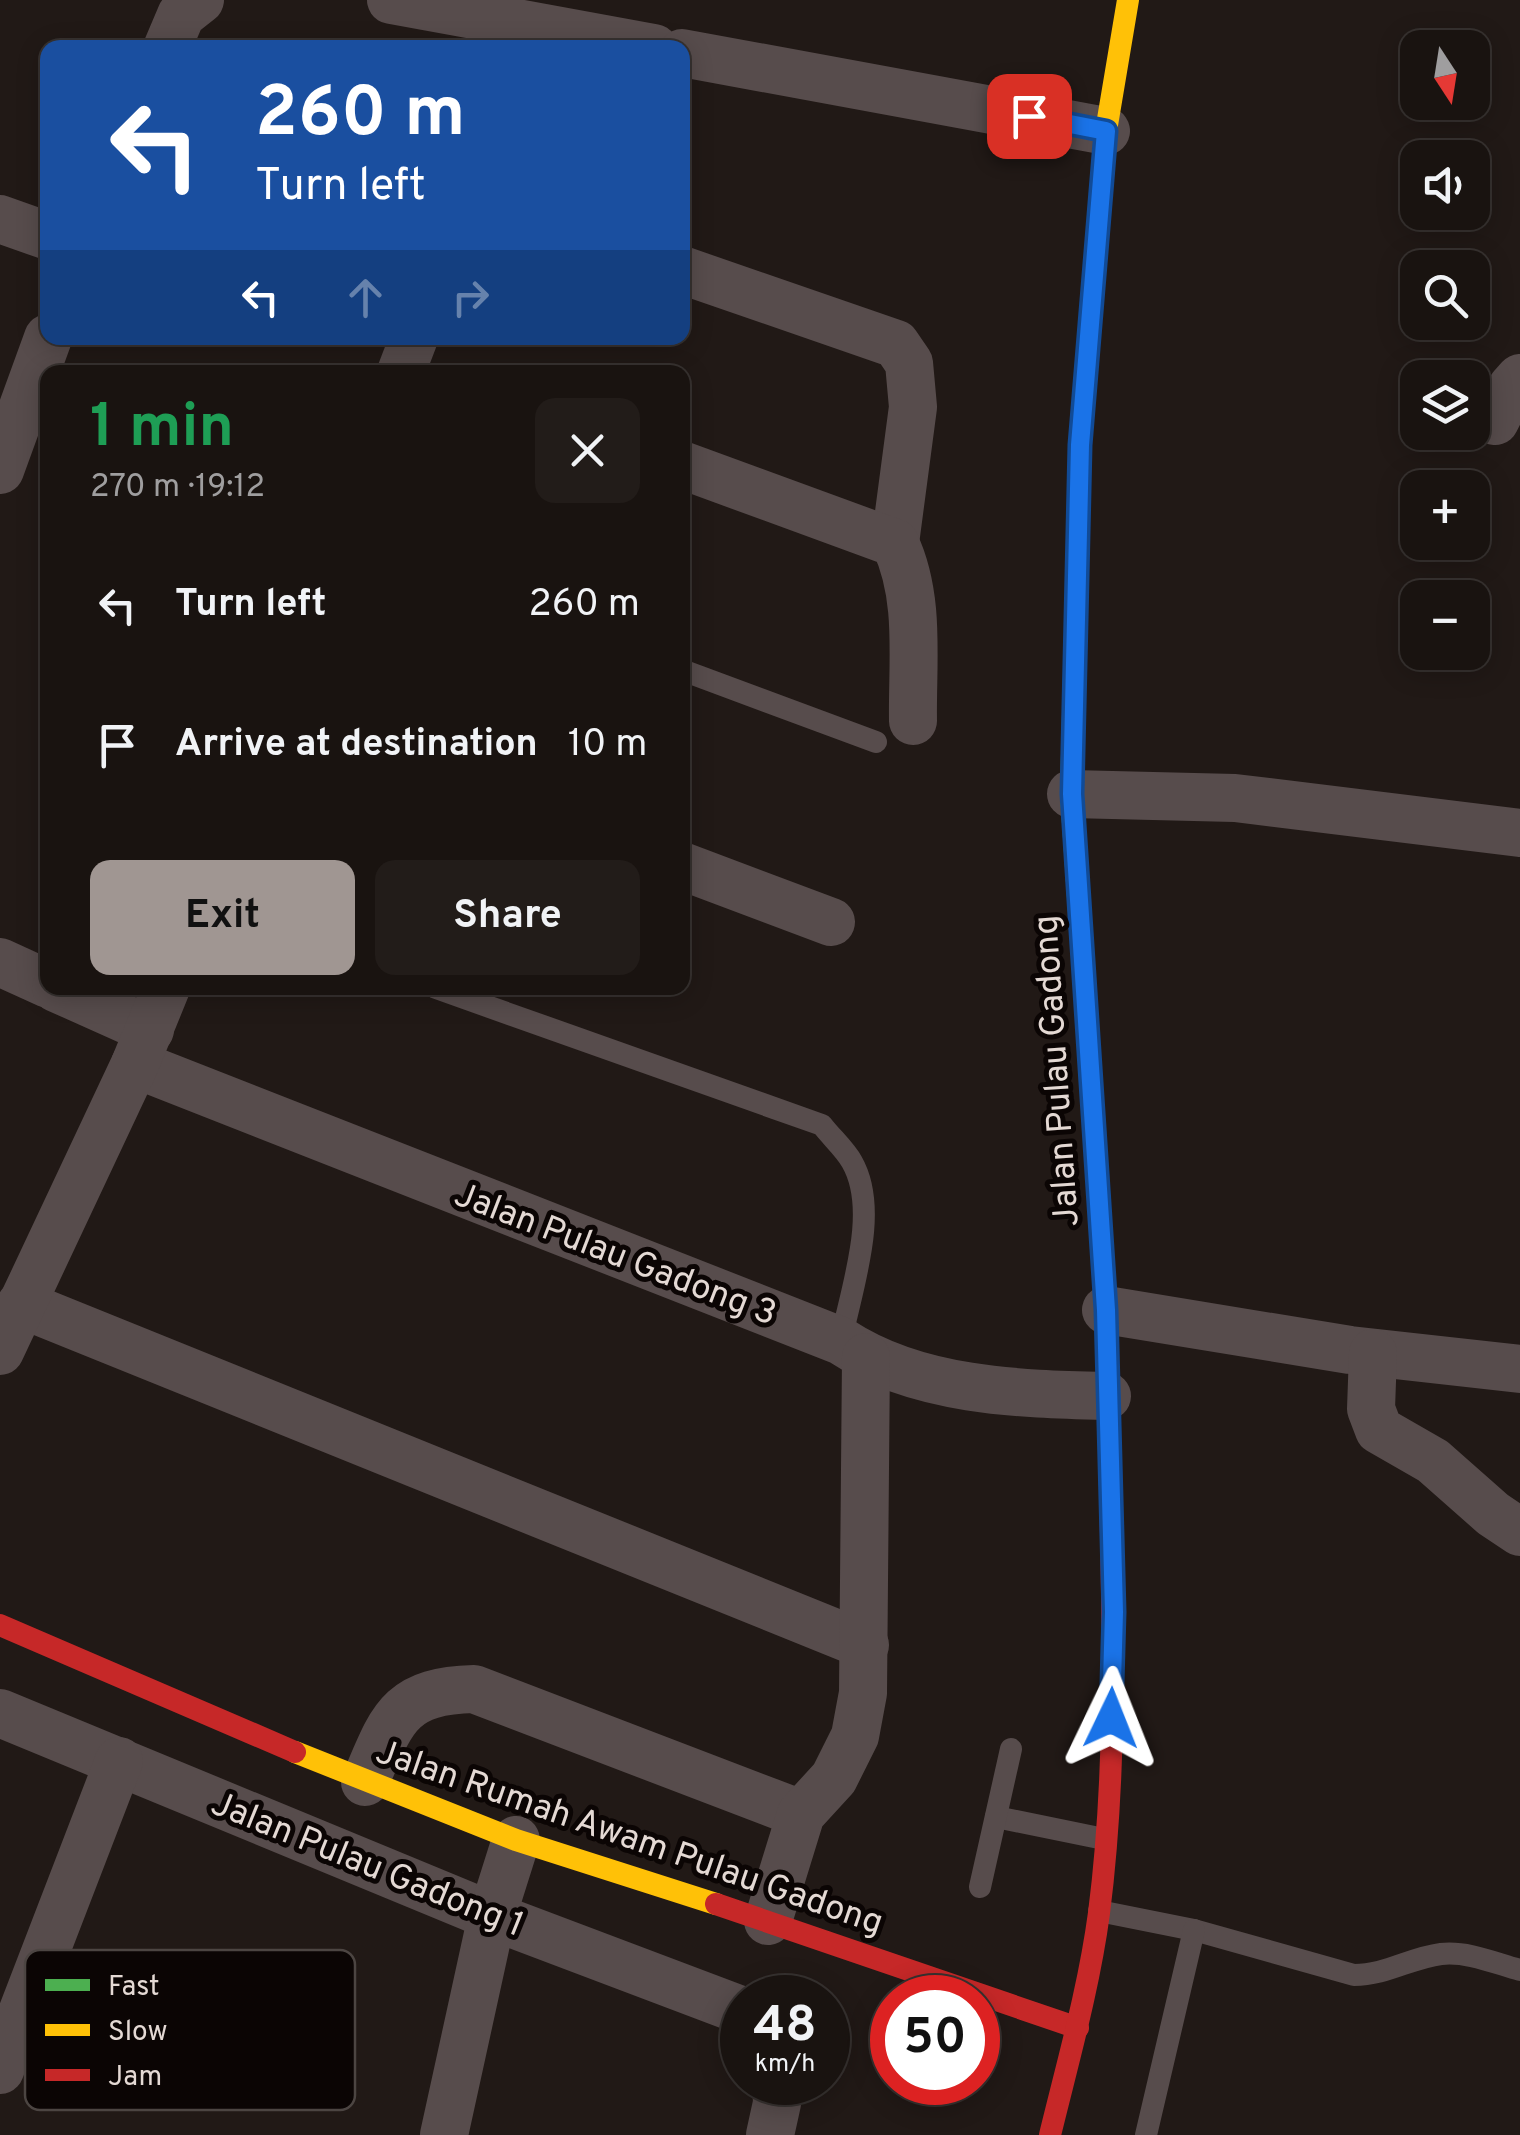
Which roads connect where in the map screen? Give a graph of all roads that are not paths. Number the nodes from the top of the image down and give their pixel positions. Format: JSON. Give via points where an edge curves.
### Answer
{"nodes":[{"id":1,"x":200,"y":0,"type":"edge"},
{"id":2,"x":391,"y":0,"type":"edge"},
{"id":3,"x":1128,"y":0,"type":"edge"},
{"id":4,"x":522,"y":36,"type":"edge"},
{"id":5,"x":170,"y":40,"type":"edge"},
{"id":6,"x":566,"y":40,"type":"edge"},
{"id":7,"x":690,"y":54,"type":"edge"},
{"id":8,"x":1106,"y":131,"type":"junction"},
{"id":9,"x":0,"y":218,"type":"edge"},
{"id":10,"x":40,"y":233,"type":"edge"},
{"id":11,"x":690,"y":273,"type":"edge"},
{"id":12,"x":45,"y":345,"type":"edge"},
{"id":13,"x":1520,"y":378,"type":"edge"},
{"id":14,"x":1494,"y":421,"type":"dead end"},
{"id":15,"x":690,"y":468,"type":"edge"},
{"id":16,"x":0,"y":470,"type":"edge"},
{"id":17,"x":895,"y":543,"type":"junction"},
{"id":18,"x":690,"y":672,"type":"edge"},
{"id":19,"x":894,"y":732,"type":"joint"},
{"id":20,"x":1072,"y":794,"type":"junction"},
{"id":21,"x":1520,"y":833,"type":"edge"},
{"id":22,"x":690,"y":869,"type":"edge"},
{"id":23,"x":830,"y":922,"type":"dead end"},
{"id":24,"x":0,"y":962,"type":"edge"},
{"id":25,"x":40,"y":980,"type":"edge"},
{"id":26,"x":73,"y":995,"type":"edge"},
{"id":27,"x":456,"y":995,"type":"edge"},
{"id":28,"x":151,"y":1027,"type":"edge"},
{"id":29,"x":20,"y":1304,"type":"junction"},
{"id":30,"x":1106,"y":1310,"type":"junction"},
{"id":31,"x":853,"y":1349,"type":"junction"},
{"id":32,"x":0,"y":1351,"type":"edge"},
{"id":33,"x":1373,"y":1353,"type":"junction"},
{"id":34,"x":1520,"y":1368,"type":"edge"},
{"id":35,"x":1107,"y":1396,"type":"junction"},
{"id":36,"x":1520,"y":1532,"type":"edge"},
{"id":37,"x":0,"y":1625,"type":"edge"},
{"id":38,"x":865,"y":1645,"type":"junction"},
{"id":39,"x":0,"y":1713,"type":"edge"},
{"id":40,"x":1011,"y":1748,"type":"dead end"},
{"id":41,"x":119,"y":1761,"type":"junction"},
{"id":42,"x":365,"y":1782,"type":"junction"},
{"id":43,"x":801,"y":1814,"type":"junction"},
{"id":44,"x":996,"y":1817,"type":"junction"},
{"id":45,"x":1104,"y":1839,"type":"junction"},
{"id":46,"x":516,"y":1840,"type":"junction"},
{"id":47,"x":980,"y":1887,"type":"dead end"},
{"id":48,"x":1098,"y":1911,"type":"junction"},
{"id":49,"x":492,"y":1916,"type":"junction"},
{"id":50,"x":768,"y":1921,"type":"junction"},
{"id":51,"x":1194,"y":1930,"type":"junction"},
{"id":52,"x":46,"y":1950,"type":"edge"},
{"id":53,"x":1520,"y":1970,"type":"edge"},
{"id":54,"x":720,"y":2003,"type":"edge"},
{"id":55,"x":25,"y":2005,"type":"edge"},
{"id":56,"x":1078,"y":2028,"type":"junction"},
{"id":57,"x":0,"y":2070,"type":"edge"},
{"id":58,"x":778,"y":2105,"type":"edge"},
{"id":59,"x":444,"y":2135,"type":"edge"},
{"id":60,"x":770,"y":2135,"type":"edge"},
{"id":61,"x":1050,"y":2135,"type":"edge"},
{"id":62,"x":1146,"y":2135,"type":"edge"}],
"edges":[{"from":1,"to":5,"type":"street","via":[[181,15]]},
{"from":2,"to":4,"type":"street"},
{"from":3,"to":8,"type":"main road","name":"Jalan Pulau Gadong"},
{"from":4,"to":6,"type":"street"},
{"from":7,"to":8,"type":"street"},
{"from":8,"to":20,"type":"main road","name":"Jalan Pulau Gadong","via":[[1080,445]]},
{"from":9,"to":10,"type":"street"},
{"from":11,"to":17,"type":"street","via":[[896,344],[909,364],[913,408]]},
{"from":12,"to":16,"type":"street"},
{"from":13,"to":14,"type":"street"},
{"from":15,"to":17,"type":"street"},
{"from":17,"to":19,"type":"street","via":[[912,594]]},
{"from":18,"to":19,"type":"lane"},
{"from":20,"to":21,"type":"street","via":[[1235,798]]},
{"from":20,"to":30,"type":"main road","name":"Jalan Pulau Gadong"},
{"from":22,"to":23,"type":"street"},
{"from":24,"to":25,"type":"street"},
{"from":26,"to":28,"type":"street","name":"Jalan Pulau Gadong 3"},
{"from":27,"to":31,"type":"lane","via":[[822,1126],[852,1161],[861,1185],[865,1218]]},
{"from":28,"to":29,"type":"street"},
{"from":28,"to":31,"type":"street","name":"Jalan Pulau Gadong 3"},
{"from":29,"to":32,"type":"street"},
{"from":29,"to":38,"type":"street"},
{"from":30,"to":33,"type":"street"},
{"from":30,"to":35,"type":"main road","name":"Jalan Pulau Gadong"},
{"from":31,"to":35,"type":"street","name":"Jalan Pulau Gadong 3","via":[[926,1377],[981,1388]]},
{"from":31,"to":38,"type":"street"},
{"from":33,"to":34,"type":"street"},
{"from":33,"to":36,"type":"street","via":[[1372,1409],[1379,1430],[1433,1461]]},
{"from":35,"to":45,"type":"main road","name":"Jalan Pulau Gadong","via":[[1114,1612]]},
{"from":37,"to":42,"type":"main road","name":"Jalan Rumah Awam Pulau Gadong"},
{"from":38,"to":43,"type":"street","via":[[854,1736],[834,1778]]},
{"from":39,"to":41,"type":"street","name":"Jalan Pulau Gadong 1"},
{"from":40,"to":44,"type":"lane"},
{"from":41,"to":49,"type":"street","name":"Jalan Pulau Gadong 1"},
{"from":41,"to":52,"type":"street"},
{"from":42,"to":43,"type":"street","via":[[390,1724],[414,1700],[474,1689]]},
{"from":42,"to":46,"type":"main road","name":"Jalan Rumah Awam Pulau Gadong"},
{"from":43,"to":50,"type":"street"},
{"from":44,"to":45,"type":"lane"},
{"from":44,"to":47,"type":"lane"},
{"from":45,"to":48,"type":"main road","name":"Jalan Pulau Gadong"},
{"from":46,"to":49,"type":"street"},
{"from":46,"to":50,"type":"main road","name":"Jalan Rumah Awam Pulau Gadong"},
{"from":48,"to":51,"type":"lane"},
{"from":48,"to":56,"type":"main road","name":"Jalan Pulau Gadong"},
{"from":49,"to":54,"type":"street","name":"Jalan Pulau Gadong 1"},
{"from":49,"to":59,"type":"street"},
{"from":50,"to":56,"type":"main road","name":"Jalan Rumah Awam Pulau Gadong"},
{"from":51,"to":53,"type":"lane","via":[[1354,1975],[1445,1953]]},
{"from":51,"to":62,"type":"lane"},
{"from":55,"to":57,"type":"street"},
{"from":56,"to":61,"type":"main road","name":"Jalan Pulau Gadong"},
{"from":58,"to":60,"type":"street"}]}
